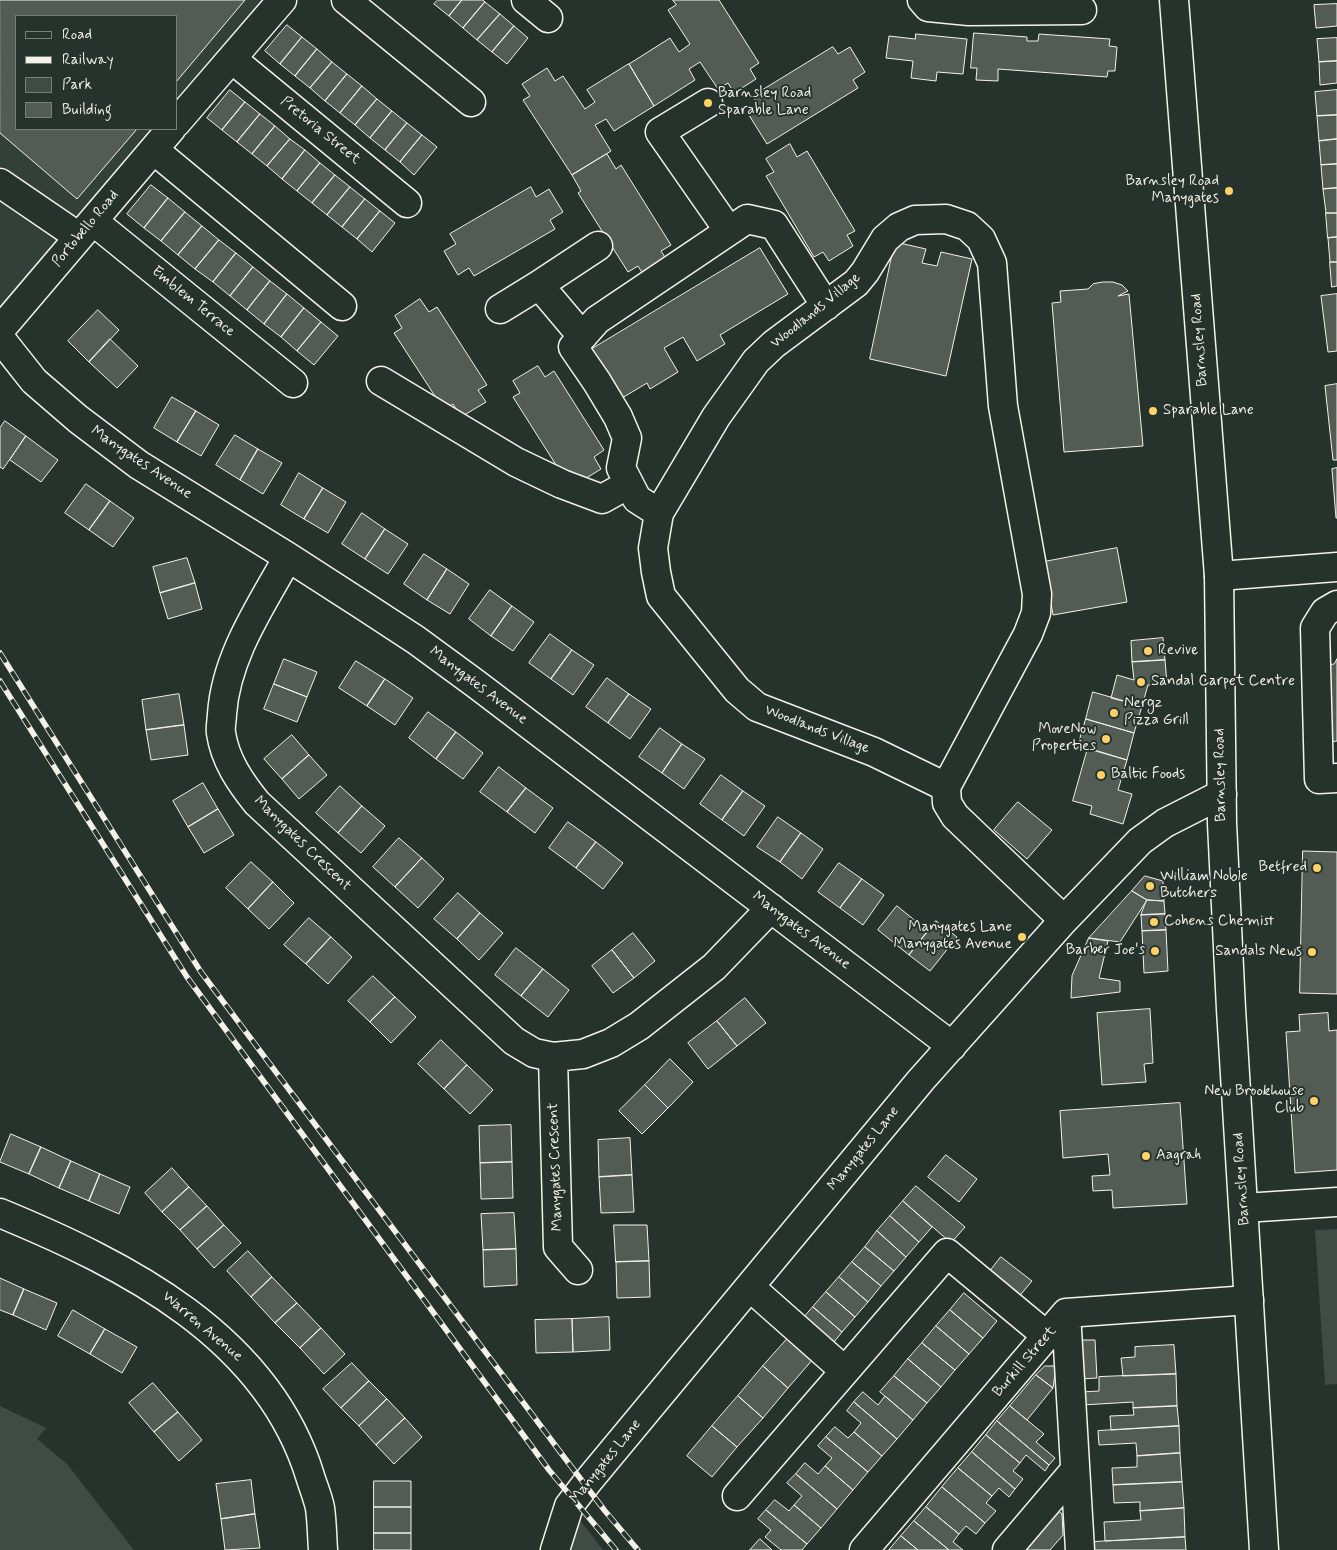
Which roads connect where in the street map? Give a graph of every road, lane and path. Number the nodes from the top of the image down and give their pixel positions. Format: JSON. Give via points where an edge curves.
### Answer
{"nodes":[{"id":1,"x":282,"y":0,"type":"edge"},
{"id":2,"x":346,"y":0,"type":"edge"},
{"id":3,"x":526,"y":0,"type":"edge"},
{"id":4,"x":922,"y":0,"type":"edge"},
{"id":5,"x":1174,"y":0,"type":"edge"},
{"id":6,"x":1082,"y":10,"type":"dead end"},
{"id":7,"x":548,"y":18,"type":"dead end"},
{"id":8,"x":232,"y":59,"type":"junction"},
{"id":9,"x":471,"y":102,"type":"dead end"},
{"id":10,"x":708,"y":103,"type":"dead end"},
{"id":11,"x":178,"y":121,"type":"edge"},
{"id":12,"x":170,"y":130,"type":"edge"},
{"id":13,"x":154,"y":150,"type":"junction"},
{"id":14,"x":0,"y":182,"type":"edge"},
{"id":15,"x":407,"y":203,"type":"dead end"},
{"id":16,"x":86,"y":229,"type":"junction"},
{"id":17,"x":729,"y":231,"type":"junction"},
{"id":18,"x":598,"y":246,"type":"dead end"},
{"id":19,"x":539,"y":285,"type":"junction"},
{"id":20,"x":342,"y":306,"type":"dead end"},
{"id":21,"x":826,"y":306,"type":"junction"},
{"id":22,"x":500,"y":309,"type":"dead end"},
{"id":23,"x":0,"y":330,"type":"edge"},
{"id":24,"x":582,"y":336,"type":"junction"},
{"id":25,"x":0,"y":338,"type":"edge"},
{"id":26,"x":381,"y":381,"type":"dead end"},
{"id":27,"x":293,"y":383,"type":"dead end"},
{"id":28,"x":629,"y":484,"type":"junction"},
{"id":29,"x":659,"y":513,"type":"junction"},
{"id":30,"x":288,"y":557,"type":"junction"},
{"id":31,"x":1337,"y":567,"type":"edge"},
{"id":32,"x":1219,"y":576,"type":"junction"},
{"id":33,"x":1337,"y":605,"type":"edge"},
{"id":34,"x":1337,"y":778,"type":"edge"},
{"id":35,"x":946,"y":787,"type":"junction"},
{"id":36,"x":1222,"y":794,"type":"junction"},
{"id":37,"x":771,"y":908,"type":"junction"},
{"id":38,"x":1064,"y":920,"type":"junction"},
{"id":39,"x":952,"y":1046,"type":"junction"},
{"id":40,"x":553,"y":1057,"type":"junction"},
{"id":41,"x":1337,"y":1202,"type":"edge"},
{"id":42,"x":1244,"y":1208,"type":"junction"},
{"id":43,"x":0,"y":1213,"type":"edge"},
{"id":44,"x":578,"y":1270,"type":"dead end"},
{"id":45,"x":750,"y":1287,"type":"junction"},
{"id":46,"x":1249,"y":1300,"type":"junction"},
{"id":47,"x":1066,"y":1313,"type":"junction"},
{"id":48,"x":1047,"y":1336,"type":"junction"},
{"id":49,"x":846,"y":1371,"type":"junction"},
{"id":50,"x":1075,"y":1470,"type":"junction"},
{"id":51,"x":737,"y":1496,"type":"dead end"},
{"id":52,"x":323,"y":1550,"type":"edge"},
{"id":53,"x":555,"y":1550,"type":"edge"},
{"id":54,"x":864,"y":1550,"type":"edge"},
{"id":55,"x":1007,"y":1550,"type":"edge"},
{"id":56,"x":1080,"y":1550,"type":"edge"},
{"id":57,"x":1264,"y":1550,"type":"edge"}],
"edges":[{"from":1,"to":8,"type":"street"},
{"from":2,"to":9,"type":"street"},
{"from":3,"to":7,"type":"street"},
{"from":4,"to":6,"type":"street","via":[[928,7],[969,12]]},
{"from":5,"to":32,"type":"street","name":"Barnsley Road"},
{"from":8,"to":11,"type":"street"},
{"from":8,"to":15,"type":"street","name":"Pretoria Street"},
{"from":10,"to":17,"type":"street","via":[[660,132]]},
{"from":12,"to":13,"type":"street","name":"Portobello Road"},
{"from":13,"to":16,"type":"street","name":"Portobello Road"},
{"from":13,"to":20,"type":"street"},
{"from":14,"to":16,"type":"street","name":"Emblem Terrace"},
{"from":16,"to":23,"type":"street","name":"Portobello Road"},
{"from":16,"to":27,"type":"street","name":"Emblem Terrace"},
{"from":17,"to":21,"type":"street","via":[[747,219],[774,225]]},
{"from":17,"to":24,"type":"street","via":[[597,320]]},
{"from":18,"to":19,"type":"street"},
{"from":19,"to":22,"type":"street"},
{"from":19,"to":24,"type":"street"},
{"from":21,"to":29,"type":"street","name":"Woodlands Village","via":[[756,361],[716,416]]},
{"from":21,"to":35,"type":"street","name":"Woodlands Village","via":[[865,272],[885,239],[899,227],[916,220],[946,219],[966,226],[981,239],[992,263],[1003,406],[1032,557],[1036,613],[1028,634]]},
{"from":24,"to":28,"type":"street","via":[[572,347],[597,382],[627,438],[621,468]]},
{"from":25,"to":30,"type":"street","name":"Manygates Avenue","via":[[34,381],[139,465]]},
{"from":26,"to":28,"type":"street","via":[[516,462],[562,484],[602,499]]},
{"from":28,"to":29,"type":"street","via":[[637,499]]},
{"from":29,"to":35,"type":"street","name":"Woodlands Village","via":[[653,548],[661,596],[737,690],[758,707],[874,752]]},
{"from":30,"to":37,"type":"street","name":"Manygates Avenue","via":[[424,646]]},
{"from":30,"to":40,"type":"street","name":"Manygates Crescent","via":[[231,668],[223,703],[221,731],[227,755],[241,784],[282,828],[514,1041],[534,1053]]},
{"from":31,"to":32,"type":"street"},
{"from":32,"to":36,"type":"street","name":"Barnsley Road"},
{"from":33,"to":34,"type":"street","via":[[1325,612],[1315,628],[1319,779]]},
{"from":35,"to":38,"type":"street","via":[[947,803],[955,816]]},
{"from":36,"to":38,"type":"street","name":"Manygates Lane","via":[[1165,823],[1140,841]]},
{"from":36,"to":42,"type":"street","name":"Barnsley Road"},
{"from":37,"to":39,"type":"street","name":"Manygates Avenue"},
{"from":37,"to":40,"type":"street","name":"Manygates Crescent","via":[[714,967],[639,1026],[611,1043],[583,1054]]},
{"from":38,"to":39,"type":"street","name":"Manygates Lane"},
{"from":39,"to":45,"type":"street","name":"Manygates Lane"},
{"from":40,"to":44,"type":"street","name":"Manygates Crescent","via":[[558,1246]]},
{"from":41,"to":42,"type":"street"},
{"from":42,"to":46,"type":"street","name":"Barnsley Road"},
{"from":43,"to":52,"type":"street","name":"Warren Avenue","via":[[88,1251],[160,1292],[249,1367],[278,1406],[302,1452],[320,1508]]},
{"from":45,"to":49,"type":"street"},
{"from":45,"to":53,"type":"street","name":"Manygates Lane","via":[[584,1486],[570,1506]]},
{"from":46,"to":47,"type":"street","name":"Burkill Street"},
{"from":46,"to":57,"type":"street","name":"Barnsley Road"},
{"from":47,"to":48,"type":"street","name":"Burkill Street"},
{"from":47,"to":50,"type":"street"},
{"from":48,"to":49,"type":"street","via":[[947,1253]]},
{"from":48,"to":54,"type":"street","name":"Burkill Street"},
{"from":49,"to":51,"type":"street"},
{"from":50,"to":55,"type":"street"},
{"from":50,"to":56,"type":"street"}]}
